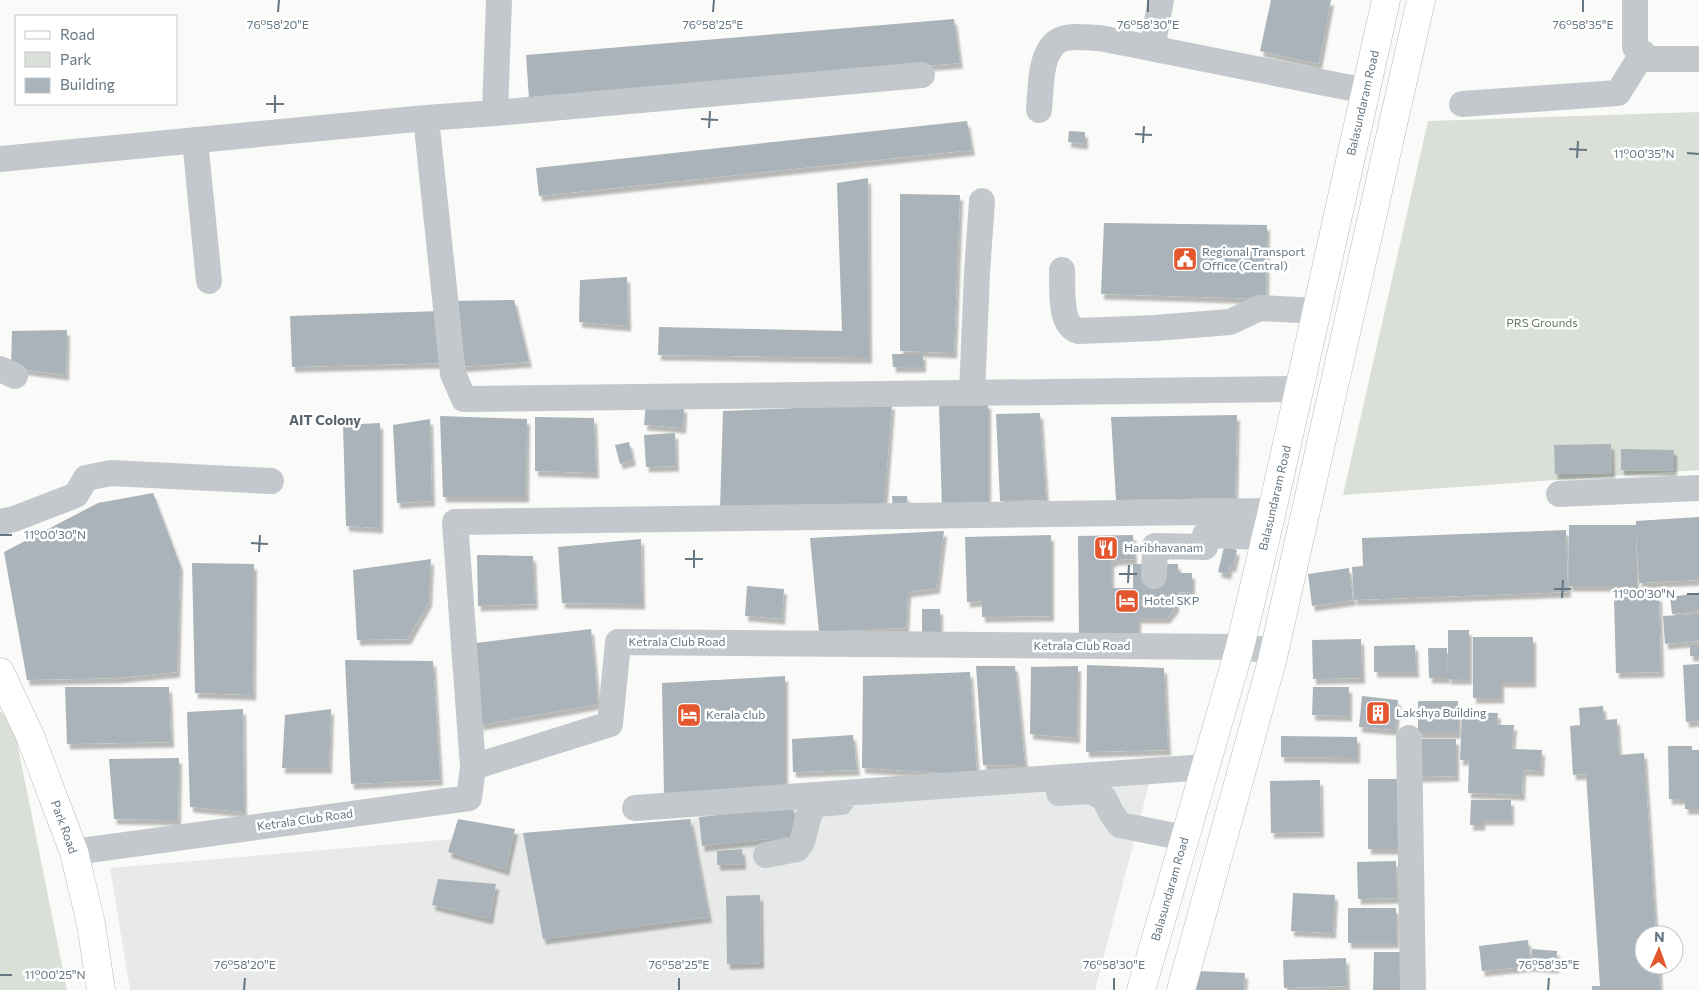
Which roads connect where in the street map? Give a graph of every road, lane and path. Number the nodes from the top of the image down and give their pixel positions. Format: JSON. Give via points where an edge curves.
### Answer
{"nodes":[{"id":1,"x":499,"y":0,"type":"edge"},
{"id":2,"x":1161,"y":0,"type":"edge"},
{"id":3,"x":1386,"y":0,"type":"edge"},
{"id":4,"x":1421,"y":0,"type":"edge"},
{"id":5,"x":1635,"y":0,"type":"edge"},
{"id":6,"x":1152,"y":48,"type":"junction"},
{"id":7,"x":1642,"y":54,"type":"junction"},
{"id":8,"x":1699,"y":59,"type":"edge"},
{"id":9,"x":922,"y":76,"type":"dead end"},
{"id":10,"x":1366,"y":91,"type":"junction"},
{"id":11,"x":1462,"y":104,"type":"dead end"},
{"id":12,"x":1039,"y":110,"type":"dead end"},
{"id":13,"x":495,"y":113,"type":"junction"},
{"id":14,"x":426,"y":118,"type":"junction"},
{"id":15,"x":195,"y":140,"type":"junction"},
{"id":16,"x":0,"y":159,"type":"edge"},
{"id":17,"x":982,"y":202,"type":"dead end"},
{"id":18,"x":1062,"y":270,"type":"dead end"},
{"id":19,"x":209,"y":281,"type":"dead end"},
{"id":20,"x":1316,"y":316,"type":"junction"},
{"id":21,"x":1348,"y":328,"type":"junction"},
{"id":22,"x":1300,"y":389,"type":"junction"},
{"id":23,"x":972,"y":393,"type":"junction"},
{"id":24,"x":271,"y":482,"type":"dead end"},
{"id":25,"x":1699,"y":488,"type":"edge"},
{"id":26,"x":1559,"y":494,"type":"dead end"},
{"id":27,"x":0,"y":522,"type":"edge"},
{"id":28,"x":1269,"y":524,"type":"junction"},
{"id":29,"x":1154,"y":576,"type":"dead end"},
{"id":30,"x":1240,"y":647,"type":"junction"},
{"id":31,"x":1274,"y":651,"type":"junction"},
{"id":32,"x":0,"y":672,"type":"edge"},
{"id":33,"x":1409,"y":738,"type":"dead end"},
{"id":34,"x":473,"y":767,"type":"junction"},
{"id":35,"x":1206,"y":767,"type":"junction"},
{"id":36,"x":635,"y":808,"type":"dead end"},
{"id":37,"x":1185,"y":838,"type":"junction"},
{"id":38,"x":74,"y":852,"type":"junction"},
{"id":39,"x":766,"y":856,"type":"dead end"},
{"id":40,"x":102,"y":990,"type":"edge"},
{"id":41,"x":1141,"y":990,"type":"edge"},
{"id":42,"x":1181,"y":990,"type":"edge"},
{"id":43,"x":1413,"y":990,"type":"edge"}],
"edges":[{"from":1,"to":13,"type":"street"},
{"from":2,"to":6,"type":"street"},
{"from":3,"to":10,"type":"main road","name":"Balasundaram Road"},
{"from":4,"to":21,"type":"main road"},
{"from":5,"to":7,"type":"street","via":[[1635,46]]},
{"from":6,"to":10,"type":"street"},
{"from":6,"to":12,"type":"street","via":[[1100,38],[1072,37],[1058,41],[1043,68]]},
{"from":7,"to":8,"type":"street","via":[[1648,59]]},
{"from":7,"to":11,"type":"street","via":[[1618,93]]},
{"from":9,"to":13,"type":"street"},
{"from":10,"to":20,"type":"main road","name":"Balasundaram Road"},
{"from":13,"to":14,"type":"street"},
{"from":14,"to":15,"type":"street"},
{"from":14,"to":23,"type":"street","via":[[453,374],[464,399]]},
{"from":15,"to":16,"type":"street"},
{"from":15,"to":19,"type":"street"},
{"from":17,"to":23,"type":"street"},
{"from":18,"to":20,"type":"street","via":[[1064,313],[1068,324],[1079,331],[1230,322],[1260,308]]},
{"from":20,"to":21,"type":"main road"},
{"from":20,"to":22,"type":"main road","name":"Balasundaram Road"},
{"from":21,"to":31,"type":"main road"},
{"from":22,"to":23,"type":"street"},
{"from":22,"to":28,"type":"main road","name":"Balasundaram Road"},
{"from":24,"to":27,"type":"street","via":[[111,473],[86,478],[76,495]]},
{"from":25,"to":26,"type":"street"},
{"from":28,"to":29,"type":"street","via":[[1205,535],[1205,547],[1155,546]]},
{"from":28,"to":30,"type":"main road","name":"Balasundaram Road"},
{"from":28,"to":34,"type":"street","via":[[456,522]]},
{"from":30,"to":31,"type":"street"},
{"from":30,"to":34,"type":"street","name":"Ketrala Club Road","via":[[618,642],[610,724]]},
{"from":30,"to":35,"type":"main road","name":"Balasundaram Road"},
{"from":31,"to":42,"type":"main road"},
{"from":32,"to":38,"type":"main road","name":"Park Road","via":[[30,736]]},
{"from":33,"to":43,"type":"street"},
{"from":34,"to":38,"type":"street","name":"Ketrala Club Road","via":[[469,798]]},
{"from":35,"to":36,"type":"street"},
{"from":35,"to":37,"type":"main road","name":"Balasundaram Road"},
{"from":37,"to":39,"type":"street","via":[[1120,825],[1104,798],[1091,791],[890,798],[816,804],[797,849]]},
{"from":37,"to":41,"type":"main road","name":"Balasundaram Road"},
{"from":38,"to":40,"type":"main road","name":"Park Road","via":[[92,924]]}]}
